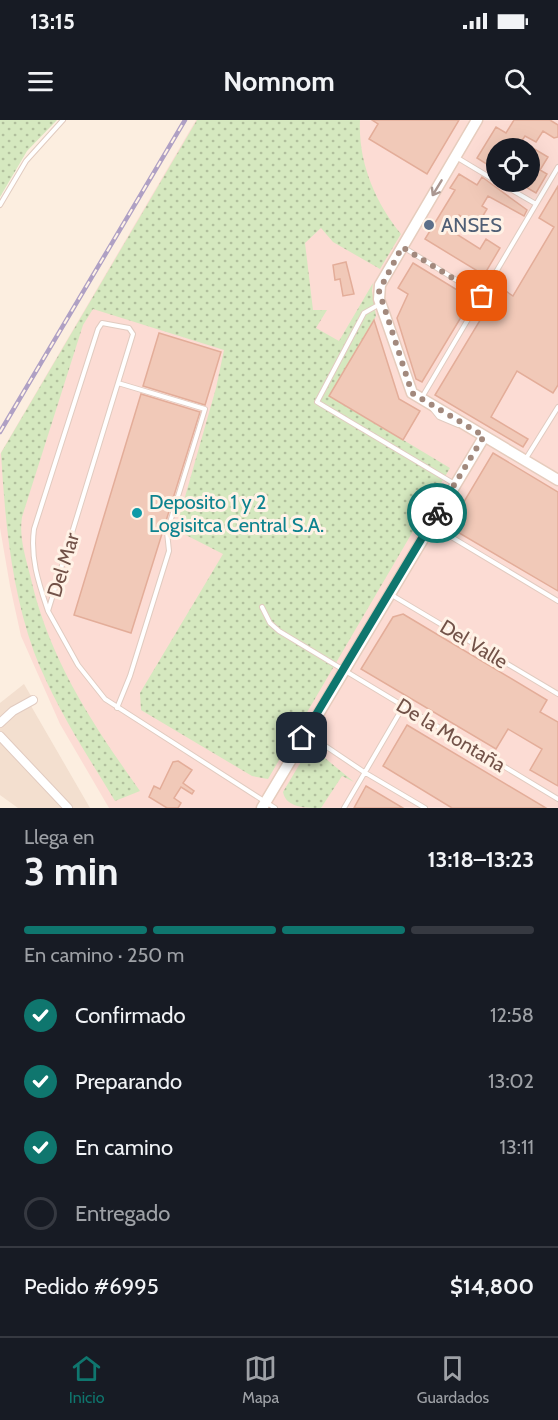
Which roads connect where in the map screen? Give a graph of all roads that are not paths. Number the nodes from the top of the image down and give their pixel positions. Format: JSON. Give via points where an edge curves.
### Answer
{"nodes":[{"id":1,"x":63,"y":120,"type":"edge"},
{"id":2,"x":477,"y":120,"type":"edge"},
{"id":3,"x":456,"y":156,"type":"junction"},
{"id":4,"x":558,"y":167,"type":"edge"},
{"id":5,"x":486,"y":174,"type":"edge"},
{"id":6,"x":516,"y":192,"type":"edge"},
{"id":7,"x":536,"y":204,"type":"junction"},
{"id":8,"x":0,"y":205,"type":"edge"},
{"id":9,"x":402,"y":247,"type":"junction"},
{"id":10,"x":482,"y":296,"type":"junction"},
{"id":11,"x":381,"y":303,"type":"junction"},
{"id":12,"x":118,"y":383,"type":"junction"},
{"id":13,"x":425,"y":402,"type":"junction"},
{"id":14,"x":558,"y":407,"type":"edge"},
{"id":15,"x":484,"y":436,"type":"junction"},
{"id":16,"x":525,"y":460,"type":"junction"},
{"id":17,"x":558,"y":480,"type":"edge"},
{"id":18,"x":455,"y":484,"type":"junction"},
{"id":19,"x":431,"y":524,"type":"junction"},
{"id":20,"x":390,"y":594,"type":"junction"},
{"id":21,"x":558,"y":601,"type":"edge"},
{"id":22,"x":262,"y":607,"type":"dead end"},
{"id":23,"x":48,"y":612,"type":"junction"},
{"id":24,"x":343,"y":670,"type":"junction"},
{"id":25,"x":558,"y":694,"type":"edge"},
{"id":26,"x":33,"y":700,"type":"dead end"},
{"id":27,"x":403,"y":707,"type":"junction"},
{"id":28,"x":117,"y":708,"type":"junction"},
{"id":29,"x":0,"y":723,"type":"edge"},
{"id":30,"x":305,"y":733,"type":"junction"},
{"id":31,"x":0,"y":736,"type":"edge"},
{"id":32,"x":364,"y":772,"type":"junction"},
{"id":33,"x":558,"y":799,"type":"edge"},
{"id":34,"x":268,"y":806,"type":"edge"},
{"id":35,"x":68,"y":808,"type":"edge"},
{"id":36,"x":344,"y":808,"type":"edge"},
{"id":37,"x":425,"y":808,"type":"edge"}],
"edges":[{"from":1,"to":8,"type":"lane","via":[[26,161]]},
{"from":2,"to":3,"type":"street"},
{"from":3,"to":5,"type":"lane"},
{"from":3,"to":9,"type":"street","one_way":true},
{"from":4,"to":7,"type":"lane"},
{"from":6,"to":7,"type":"lane"},
{"from":7,"to":10,"type":"lane"},
{"from":9,"to":10,"type":"lane"},
{"from":9,"to":11,"type":"street","via":[[380,285]]},
{"from":10,"to":13,"type":"lane"},
{"from":11,"to":13,"type":"street","via":[[407,385]]},
{"from":11,"to":18,"type":"lane","via":[[364,313],[317,402]]},
{"from":12,"to":23,"type":"lane","name":"Del Mar"},
{"from":12,"to":23,"type":"lane","name":"Del Mar","via":[[132,331],[102,323],[34,529],[32,551]]},
{"from":12,"to":28,"type":"lane","via":[[205,410],[167,532],[168,551]]},
{"from":13,"to":15,"type":"street"},
{"from":14,"to":16,"type":"lane"},
{"from":15,"to":16,"type":"street"},
{"from":15,"to":18,"type":"street"},
{"from":16,"to":17,"type":"street"},
{"from":18,"to":19,"type":"street"},
{"from":19,"to":20,"type":"street"},
{"from":19,"to":21,"type":"lane"},
{"from":20,"to":24,"type":"street"},
{"from":20,"to":25,"type":"lane","name":"Del Valle"},
{"from":22,"to":24,"type":"lane","name":"De la Montaña","via":[[279,631]]},
{"from":23,"to":28,"type":"lane","name":"Del Mar","via":[[92,685]]},
{"from":24,"to":27,"type":"lane","name":"De la Montaña"},
{"from":24,"to":30,"type":"street"},
{"from":26,"to":29,"type":"street"},
{"from":27,"to":32,"type":"lane"},
{"from":27,"to":33,"type":"lane","name":"De la Montaña"},
{"from":28,"to":34,"type":"lane","name":"Del Mar"},
{"from":30,"to":32,"type":"lane"},
{"from":30,"to":34,"type":"street"},
{"from":31,"to":35,"type":"street"},
{"from":32,"to":36,"type":"lane"},
{"from":32,"to":37,"type":"lane"}]}
